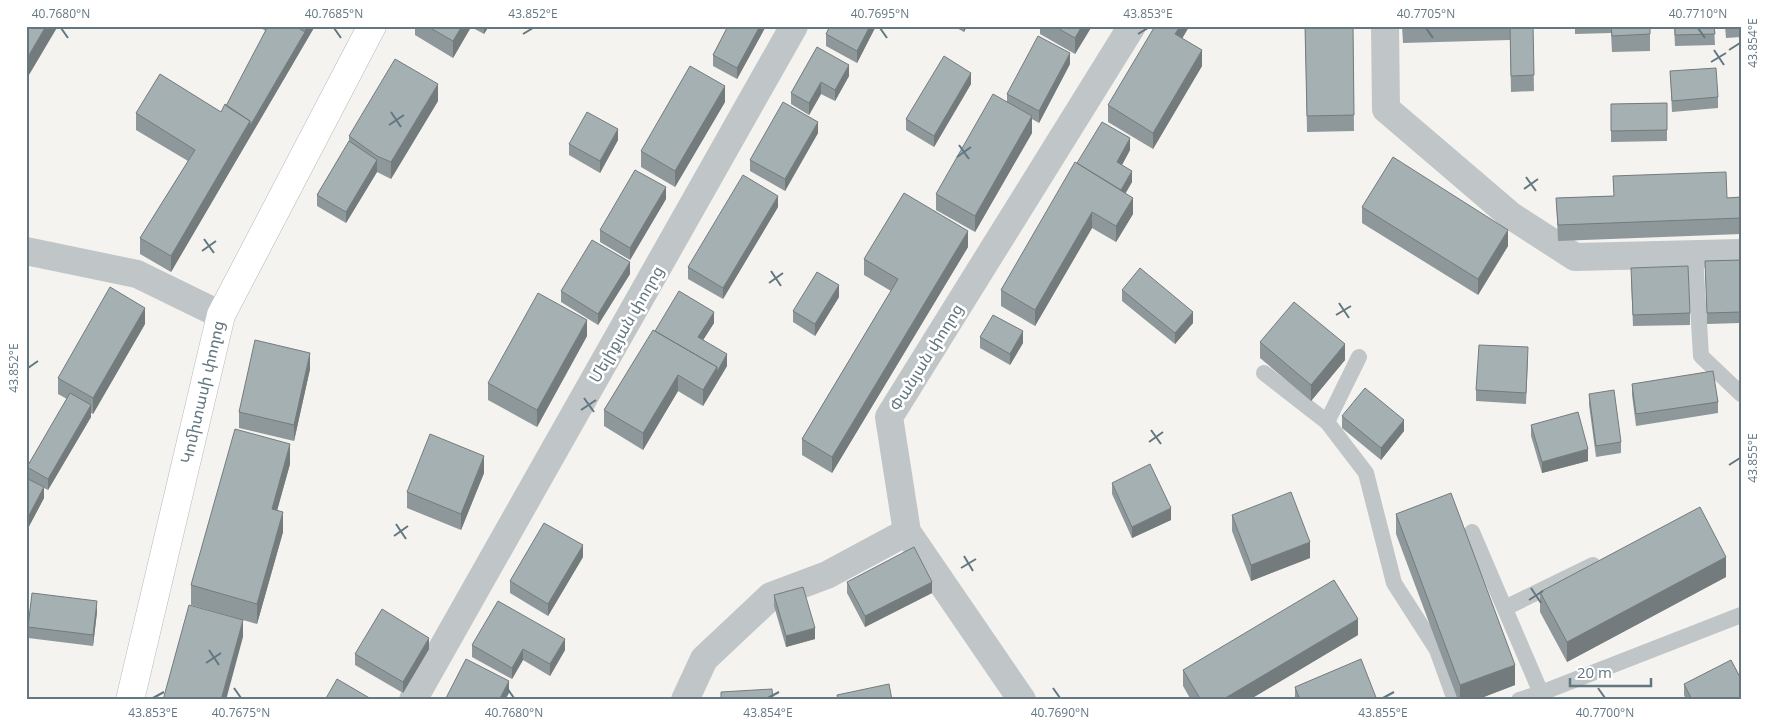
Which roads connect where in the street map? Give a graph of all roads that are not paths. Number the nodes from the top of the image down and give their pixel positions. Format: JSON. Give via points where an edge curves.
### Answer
{"nodes":[{"id":1,"x":372,"y":26,"type":"edge"},
{"id":2,"x":794,"y":26,"type":"edge"},
{"id":3,"x":1132,"y":26,"type":"edge"},
{"id":4,"x":1384,"y":26,"type":"edge"},
{"id":5,"x":26,"y":251,"type":"edge"},
{"id":6,"x":1741,"y":253,"type":"edge"},
{"id":7,"x":1694,"y":255,"type":"junction"},
{"id":8,"x":221,"y":314,"type":"junction"},
{"id":9,"x":1359,"y":357,"type":"dead end"},
{"id":10,"x":1264,"y":373,"type":"dead end"},
{"id":11,"x":1741,"y":394,"type":"edge"},
{"id":12,"x":1327,"y":422,"type":"junction"},
{"id":13,"x":907,"y":532,"type":"junction"},
{"id":14,"x":1472,"y":532,"type":"dead end"},
{"id":15,"x":1610,"y":556,"type":"edge"},
{"id":16,"x":1505,"y":608,"type":"junction"},
{"id":17,"x":1741,"y":615,"type":"edge"},
{"id":18,"x":1541,"y":693,"type":"junction"},
{"id":19,"x":130,"y":700,"type":"edge"},
{"id":20,"x":413,"y":700,"type":"edge"},
{"id":21,"x":685,"y":700,"type":"edge"},
{"id":22,"x":1022,"y":700,"type":"edge"},
{"id":23,"x":1455,"y":700,"type":"edge"},
{"id":24,"x":1519,"y":700,"type":"edge"}],
"edges":[{"from":1,"to":8,"type":"main road","name":"Կոմիտասի փողոց"},
{"from":2,"to":20,"type":"street","name":"Մելիքյան փողոց"},
{"from":3,"to":13,"type":"street","name":"Փանյան փողոց","via":[[889,417]]},
{"from":4,"to":7,"type":"street","via":[[1386,109],[1510,215],[1575,257]]},
{"from":5,"to":8,"type":"street","via":[[137,274]]},
{"from":6,"to":7,"type":"street"},
{"from":7,"to":11,"type":"lane","via":[[1701,356]]},
{"from":8,"to":19,"type":"main road","name":"Կոմիտասի փողոց"},
{"from":9,"to":12,"type":"lane"},
{"from":10,"to":12,"type":"lane"},
{"from":12,"to":23,"type":"lane","via":[[1366,473],[1394,583],[1437,650]]},
{"from":13,"to":21,"type":"street","via":[[827,575],[771,596],[704,659]]},
{"from":13,"to":22,"type":"street","name":"Փանյան փողոց"},
{"from":14,"to":16,"type":"lane"},
{"from":15,"to":16,"type":"lane"},
{"from":16,"to":18,"type":"lane"},
{"from":17,"to":18,"type":"lane"},
{"from":18,"to":24,"type":"lane"}]}
